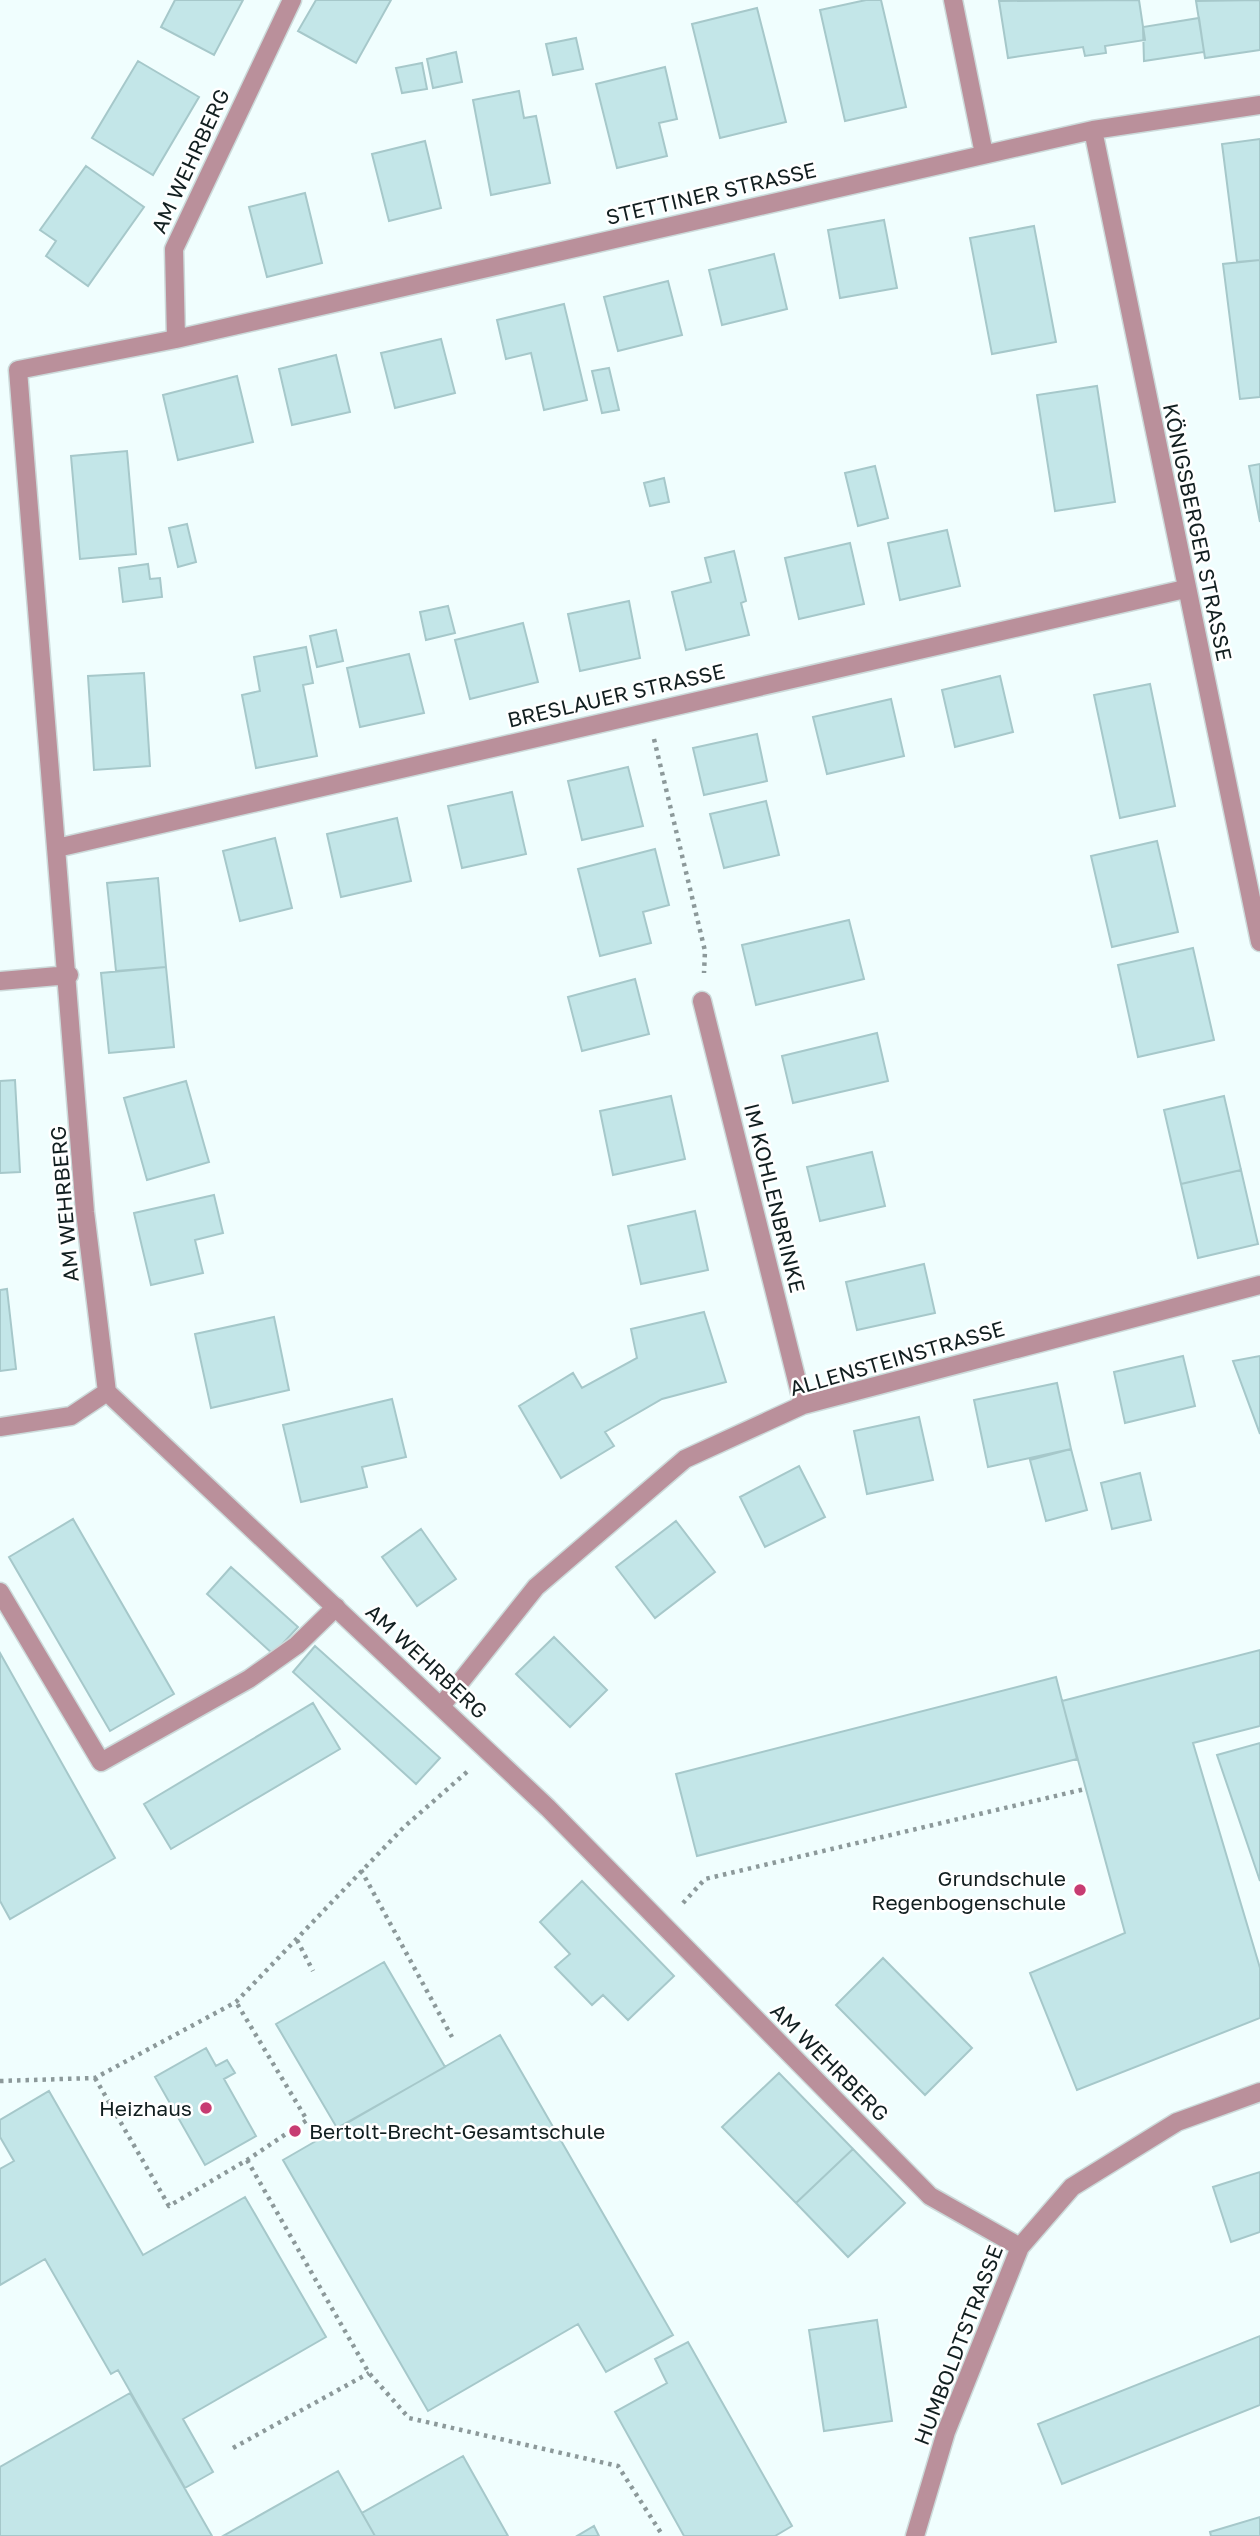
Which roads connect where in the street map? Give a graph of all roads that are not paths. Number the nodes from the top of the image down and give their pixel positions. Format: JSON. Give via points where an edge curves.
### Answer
{"nodes":[{"id":1,"x":292,"y":0,"type":"edge"},
{"id":2,"x":953,"y":0,"type":"edge"},
{"id":3,"x":1260,"y":105,"type":"edge"},
{"id":4,"x":1093,"y":130,"type":"junction"},
{"id":5,"x":984,"y":154,"type":"junction"},
{"id":6,"x":176,"y":340,"type":"junction"},
{"id":7,"x":1185,"y":589,"type":"junction"},
{"id":8,"x":57,"y":848,"type":"junction"},
{"id":9,"x":1260,"y":942,"type":"edge"},
{"id":10,"x":69,"y":975,"type":"junction"},
{"id":11,"x":0,"y":981,"type":"edge"},
{"id":12,"x":702,"y":1001,"type":"road end"},
{"id":13,"x":1260,"y":1285,"type":"edge"},
{"id":14,"x":107,"y":1392,"type":"junction"},
{"id":15,"x":803,"y":1405,"type":"junction"},
{"id":16,"x":0,"y":1427,"type":"edge"},
{"id":17,"x":0,"y":1592,"type":"edge"},
{"id":18,"x":336,"y":1606,"type":"junction"},
{"id":19,"x":442,"y":1705,"type":"junction"},
{"id":20,"x":1260,"y":2092,"type":"edge"},
{"id":21,"x":1020,"y":2247,"type":"junction"},
{"id":22,"x":915,"y":2536,"type":"edge"}],
"edges":[{"from":1,"to":6,"type":"street","name":"AM WEHRBERG","via":[[174,249]]},
{"from":2,"to":5,"type":"street"},
{"from":3,"to":4,"type":"street","name":"STETTINER STRASSE"},
{"from":4,"to":5,"type":"street","name":"STETTINER STRASSE"},
{"from":4,"to":7,"type":"street","name":"KÖNIGSBERGER STRASSE"},
{"from":5,"to":6,"type":"street","name":"STETTINER STRASSE"},
{"from":6,"to":8,"type":"street","name":"AM WEHRBERG","via":[[18,370]]},
{"from":7,"to":8,"type":"street","name":"BRESLAUER STRASSE"},
{"from":7,"to":9,"type":"street","name":"KÖNIGSBERGER STRASSE"},
{"from":8,"to":10,"type":"street","name":"AM WEHRBERG"},
{"from":10,"to":11,"type":"street"},
{"from":10,"to":14,"type":"street","name":"AM WEHRBERG","via":[[85,1212]]},
{"from":12,"to":15,"type":"street","name":"IM KOHLENBRINKE"},
{"from":13,"to":15,"type":"street","name":"ALLENSTEINSTRASSE"},
{"from":14,"to":16,"type":"street","via":[[71,1416]]},
{"from":14,"to":18,"type":"street","name":"AM WEHRBERG"},
{"from":15,"to":19,"type":"street","name":"ALLENSTEINSTRASSE","via":[[685,1459],[536,1587]]},
{"from":17,"to":18,"type":"street","via":[[101,1762],[249,1679],[297,1645]]},
{"from":18,"to":19,"type":"street","name":"AM WEHRBERG"},
{"from":19,"to":21,"type":"street","name":"AM WEHRBERG","via":[[930,2196]]},
{"from":20,"to":21,"type":"street","name":"HUMBOLDTSTRASSE","via":[[1177,2122],[1072,2187]]},
{"from":21,"to":22,"type":"street","name":"HUMBOLDTSTRASSE","via":[[946,2432]]}]}
